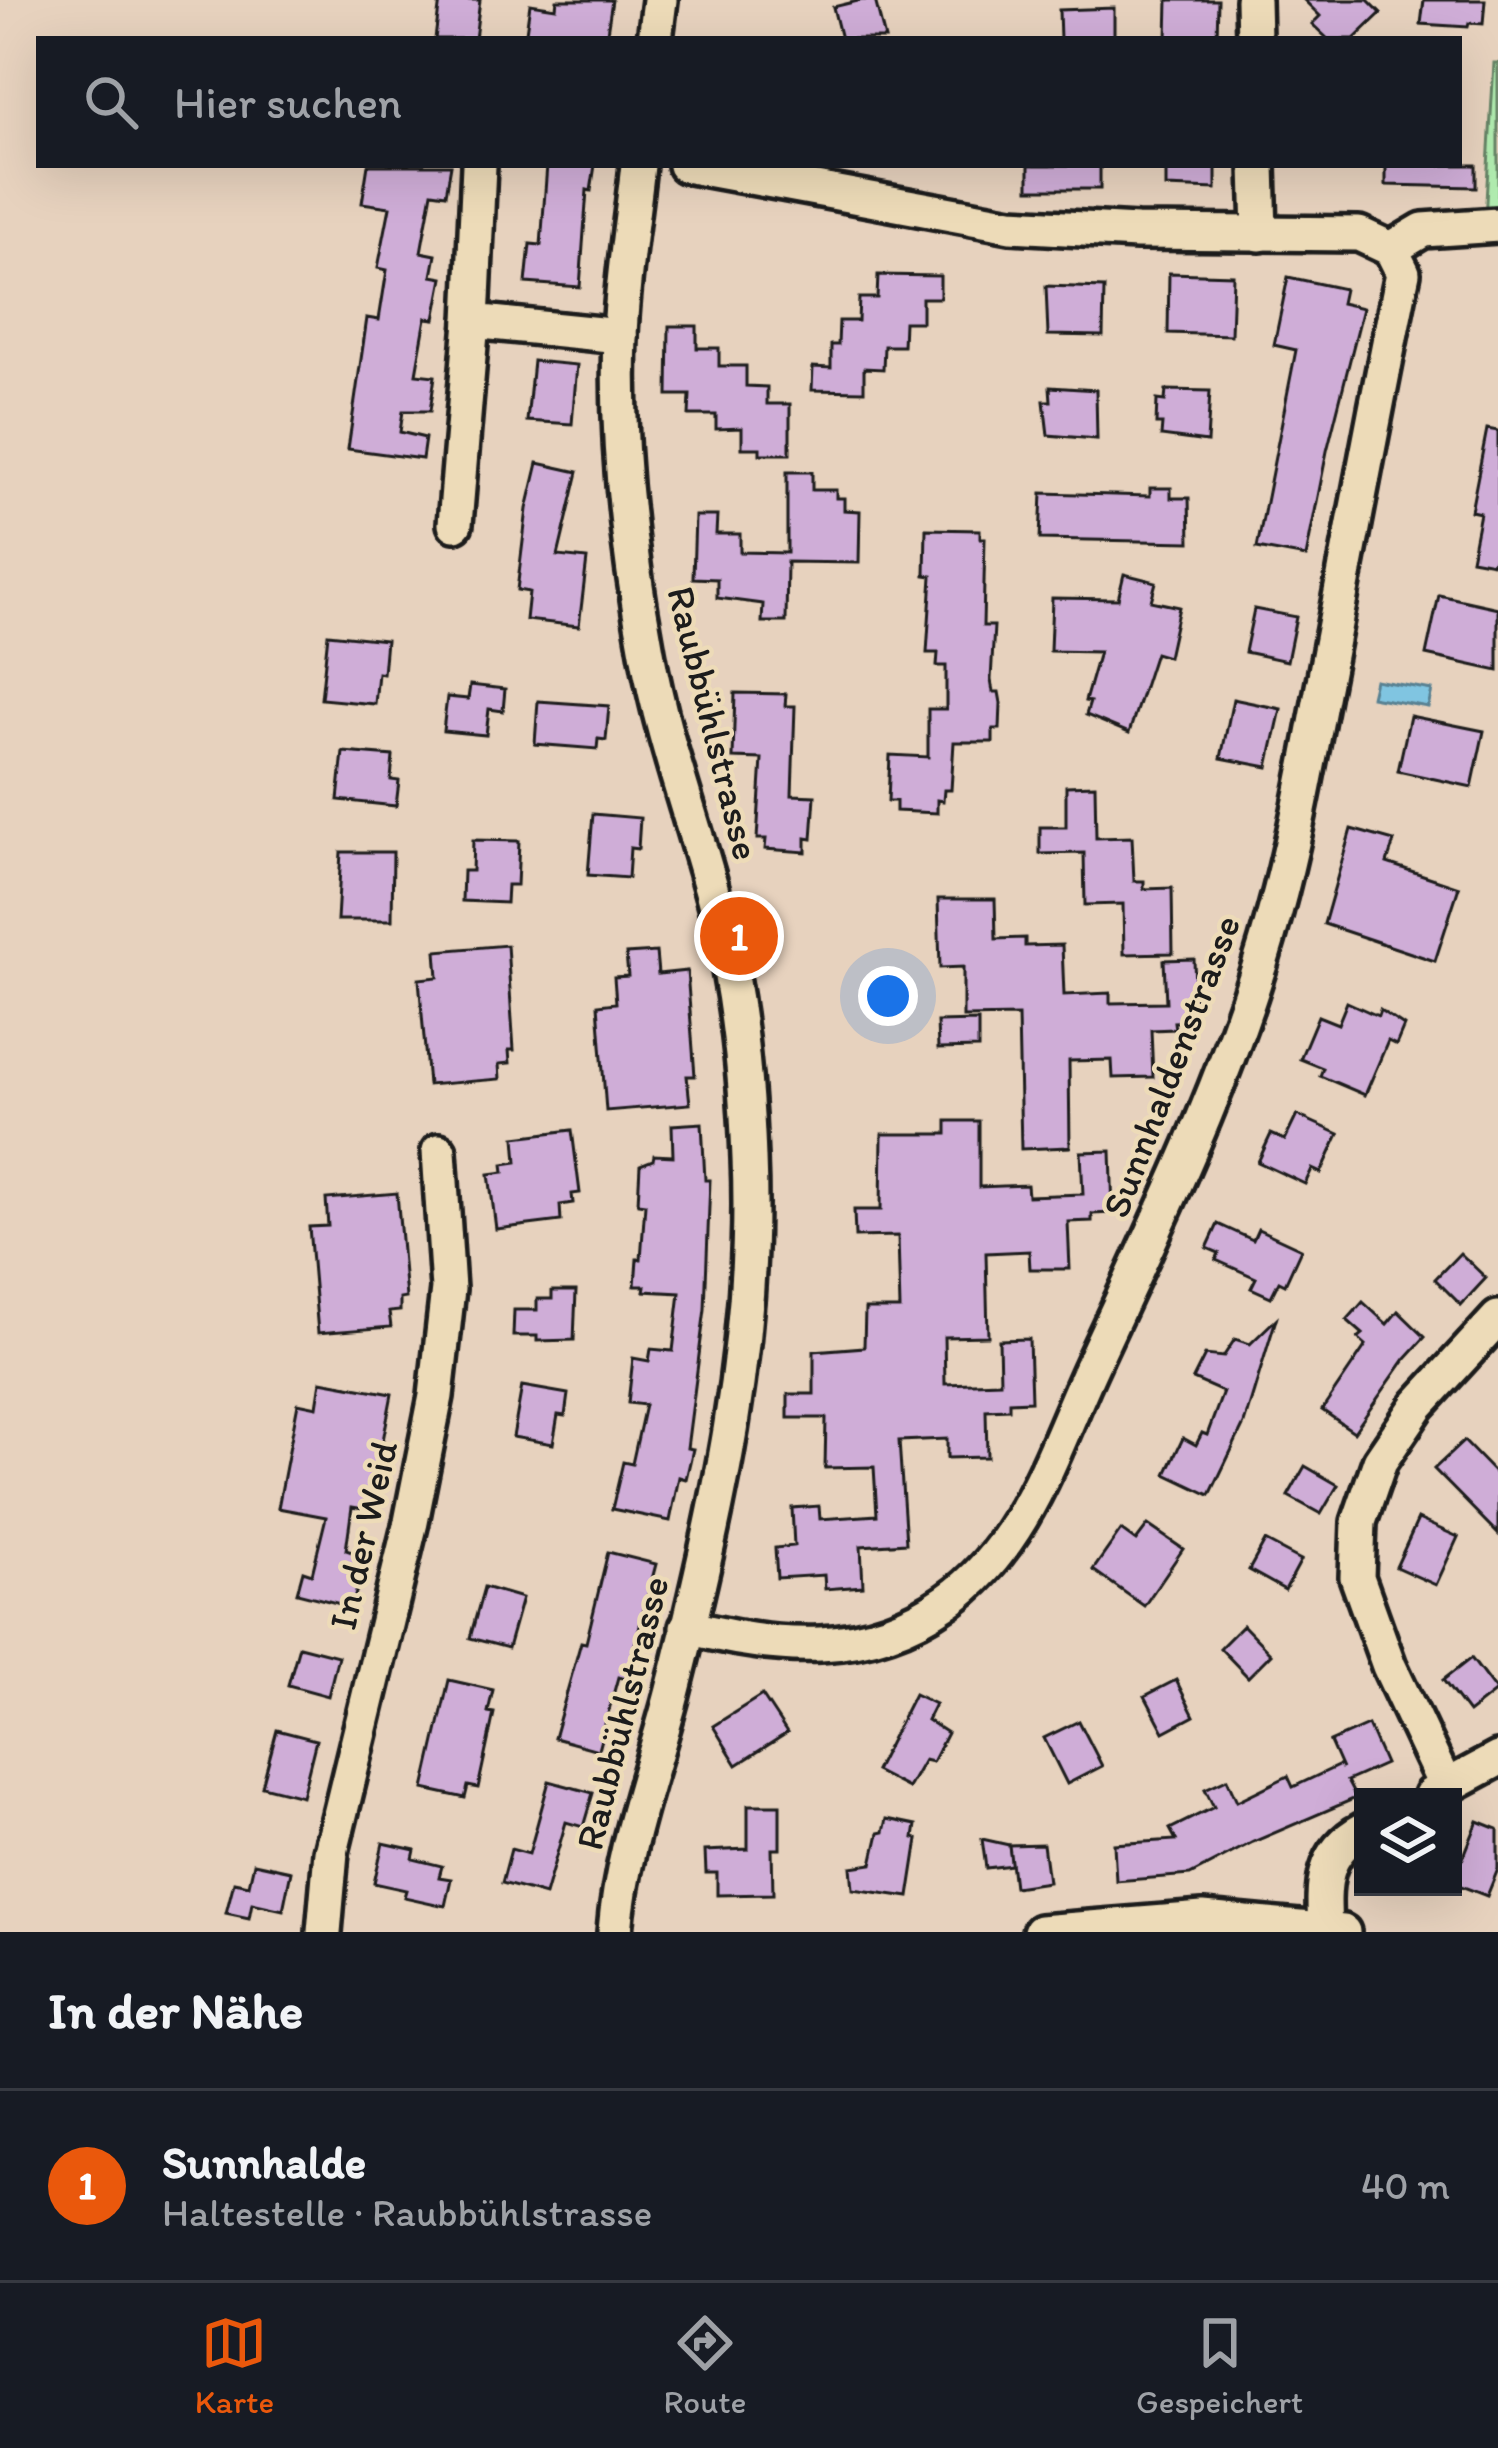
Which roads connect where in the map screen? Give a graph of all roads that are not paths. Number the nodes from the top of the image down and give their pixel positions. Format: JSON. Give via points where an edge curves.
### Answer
{"nodes":[{"id":1,"x":660,"y":0,"type":"edge"},
{"id":2,"x":1253,"y":0,"type":"edge"},
{"id":3,"x":655,"y":36,"type":"edge"},
{"id":4,"x":1255,"y":36,"type":"edge"},
{"id":5,"x":479,"y":168,"type":"edge"},
{"id":6,"x":638,"y":168,"type":"edge"},
{"id":7,"x":701,"y":168,"type":"edge"},
{"id":8,"x":1258,"y":168,"type":"edge"},
{"id":9,"x":1498,"y":225,"type":"edge"},
{"id":10,"x":1260,"y":234,"type":"junction"},
{"id":11,"x":1391,"y":249,"type":"junction"},
{"id":12,"x":472,"y":321,"type":"junction"},
{"id":13,"x":620,"y":336,"type":"junction"},
{"id":14,"x":455,"y":524,"type":"dead end"},
{"id":15,"x":439,"y":1151,"type":"dead end"},
{"id":16,"x":1498,"y":1318,"type":"edge"},
{"id":17,"x":687,"y":1627,"type":"junction"},
{"id":18,"x":1498,"y":1759,"type":"edge"},
{"id":19,"x":1435,"y":1788,"type":"edge"},
{"id":20,"x":1444,"y":1788,"type":"edge"},
{"id":21,"x":1354,"y":1836,"type":"edge"},
{"id":22,"x":1334,"y":1931,"type":"edge"},
{"id":23,"x":324,"y":1932,"type":"edge"},
{"id":24,"x":615,"y":1932,"type":"edge"},
{"id":25,"x":1040,"y":1932,"type":"edge"}],
"edges":[{"from":1,"to":3,"type":"street"},
{"from":2,"to":4,"type":"street"},
{"from":5,"to":12,"type":"street"},
{"from":6,"to":13,"type":"street","name":"Raubbühlstrasse"},
{"from":7,"to":10,"type":"street","via":[[1011,225]]},
{"from":8,"to":10,"type":"street"},
{"from":9,"to":11,"type":"street","via":[[1424,230]]},
{"from":10,"to":11,"type":"street","via":[[1359,234]]},
{"from":11,"to":17,"type":"street","name":"Sunnhaldenstrasse","via":[[1403,273],[1272,926],[1201,1123],[1021,1519],[950,1600],[876,1637],[778,1646]]},
{"from":12,"to":13,"type":"street"},
{"from":12,"to":14,"type":"street"},
{"from":13,"to":17,"type":"street","name":"Raubbühlstrasse","via":[[624,497],[647,656],[717,909],[749,1158],[741,1370]]},
{"from":15,"to":23,"type":"street","name":"In der Weid","via":[[448,1289],[436,1396],[331,1852]]},
{"from":16,"to":19,"type":"street","via":[[1405,1424],[1380,1461],[1359,1522],[1358,1576]]},
{"from":17,"to":24,"type":"street","name":"Raubbühlstrasse"},
{"from":18,"to":20,"type":"street"},
{"from":21,"to":22,"type":"street","via":[[1322,1879]]},
{"from":22,"to":25,"type":"street","via":[[1203,1919]]}]}
